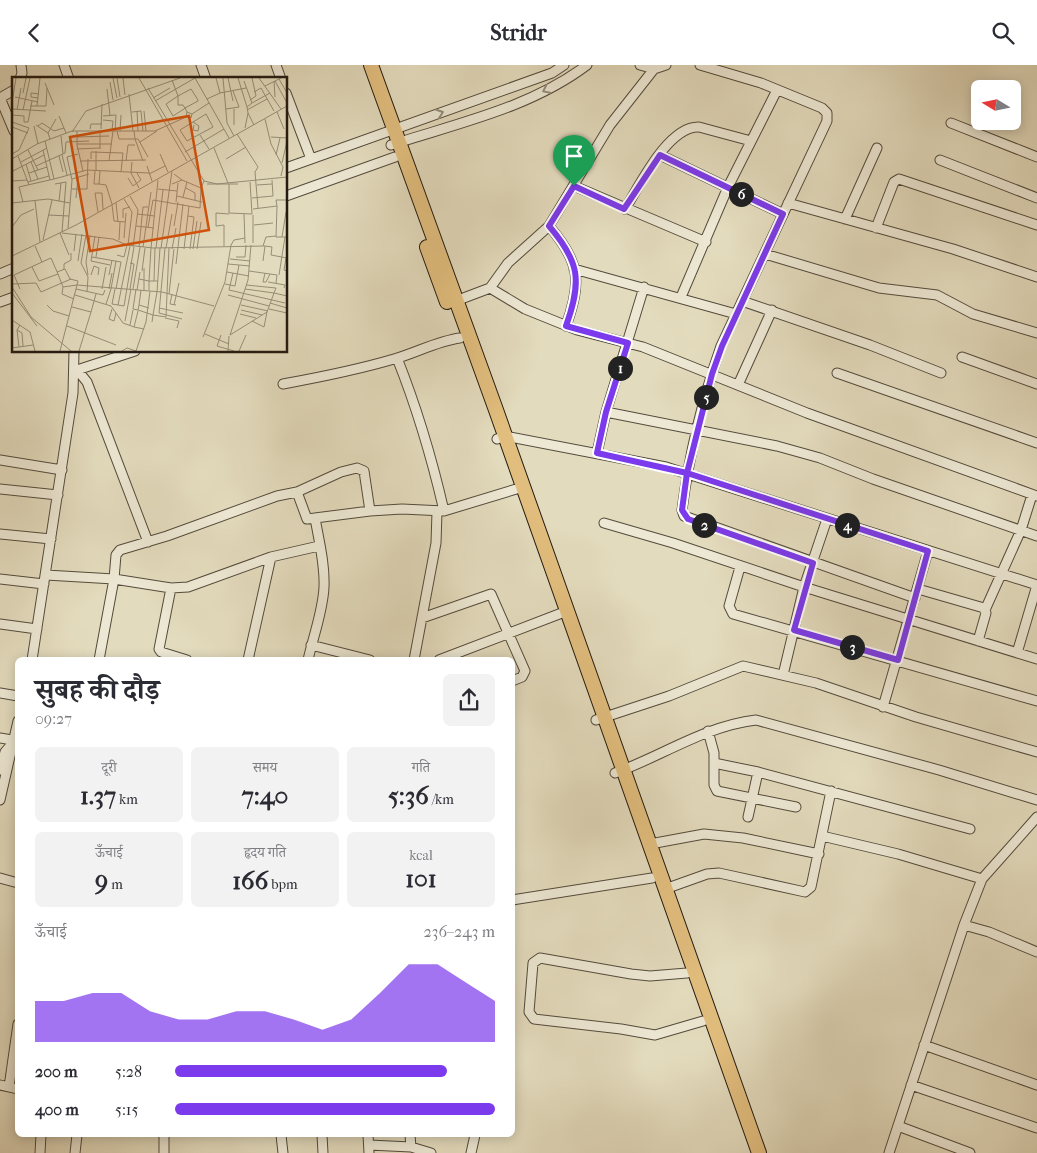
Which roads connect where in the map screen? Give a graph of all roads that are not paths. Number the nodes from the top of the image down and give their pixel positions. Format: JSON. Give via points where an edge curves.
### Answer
{"nodes":[{"id":1,"x":64,"y":65,"type":"edge"},
{"id":2,"x":201,"y":65,"type":"edge"},
{"id":3,"x":276,"y":65,"type":"edge"},
{"id":4,"x":362,"y":65,"type":"edge"},
{"id":5,"x":371,"y":65,"type":"edge"},
{"id":6,"x":564,"y":65,"type":"edge"},
{"id":7,"x":587,"y":65,"type":"edge"},
{"id":8,"x":640,"y":65,"type":"edge"},
{"id":9,"x":666,"y":65,"type":"edge"},
{"id":10,"x":700,"y":65,"type":"edge"},
{"id":11,"x":550,"y":69,"type":"edge"},
{"id":12,"x":654,"y":69,"type":"junction"},
{"id":13,"x":68,"y":77,"type":"edge"},
{"id":14,"x":205,"y":77,"type":"edge"},
{"id":15,"x":280,"y":77,"type":"edge"},
{"id":16,"x":777,"y":90,"type":"junction"},
{"id":17,"x":12,"y":91,"type":"edge"},
{"id":18,"x":288,"y":98,"type":"edge"},
{"id":19,"x":951,"y":123,"type":"dead end"},
{"id":20,"x":12,"y":126,"type":"edge"},
{"id":21,"x":393,"y":141,"type":"junction"},
{"id":22,"x":751,"y":141,"type":"junction"},
{"id":23,"x":877,"y":148,"type":"dead end"},
{"id":24,"x":660,"y":155,"type":"junction"},
{"id":25,"x":1037,"y":157,"type":"edge"},
{"id":26,"x":311,"y":159,"type":"junction"},
{"id":27,"x":940,"y":161,"type":"dead end"},
{"id":28,"x":288,"y":167,"type":"edge"},
{"id":29,"x":574,"y":186,"type":"junction"},
{"id":30,"x":728,"y":187,"type":"junction"},
{"id":31,"x":288,"y":195,"type":"edge"},
{"id":32,"x":1037,"y":197,"type":"edge"},
{"id":33,"x":788,"y":203,"type":"junction"},
{"id":34,"x":624,"y":209,"type":"junction"},
{"id":35,"x":783,"y":214,"type":"junction"},
{"id":36,"x":845,"y":219,"type":"junction"},
{"id":37,"x":1037,"y":225,"type":"edge"},
{"id":38,"x":549,"y":226,"type":"junction"},
{"id":39,"x":876,"y":228,"type":"junction"},
{"id":40,"x":706,"y":242,"type":"junction"},
{"id":41,"x":765,"y":254,"type":"junction"},
{"id":42,"x":12,"y":269,"type":"edge"},
{"id":43,"x":574,"y":269,"type":"junction"},
{"id":44,"x":0,"y":274,"type":"edge"},
{"id":45,"x":1037,"y":277,"type":"edge"},
{"id":46,"x":644,"y":287,"type":"junction"},
{"id":47,"x":490,"y":288,"type":"junction"},
{"id":48,"x":681,"y":297,"type":"junction"},
{"id":49,"x":12,"y":298,"type":"edge"},
{"id":50,"x":742,"y":301,"type":"junction"},
{"id":51,"x":0,"y":302,"type":"edge"},
{"id":52,"x":452,"y":302,"type":"junction"},
{"id":53,"x":772,"y":310,"type":"junction"},
{"id":54,"x":736,"y":313,"type":"junction"},
{"id":55,"x":566,"y":326,"type":"junction"},
{"id":56,"x":1037,"y":333,"type":"edge"},
{"id":57,"x":460,"y":337,"type":"junction"},
{"id":58,"x":628,"y":343,"type":"junction"},
{"id":59,"x":74,"y":353,"type":"edge"},
{"id":60,"x":128,"y":353,"type":"edge"},
{"id":61,"x":962,"y":357,"type":"dead end"},
{"id":62,"x":396,"y":358,"type":"junction"},
{"id":63,"x":75,"y":368,"type":"junction"},
{"id":64,"x":837,"y":373,"type":"dead end"},
{"id":65,"x":941,"y":373,"type":"dead end"},
{"id":66,"x":712,"y":374,"type":"junction"},
{"id":67,"x":284,"y":384,"type":"dead end"},
{"id":68,"x":1037,"y":384,"type":"edge"},
{"id":69,"x":738,"y":385,"type":"junction"},
{"id":70,"x":606,"y":412,"type":"junction"},
{"id":71,"x":698,"y":431,"type":"junction"},
{"id":72,"x":501,"y":437,"type":"junction"},
{"id":73,"x":1037,"y":443,"type":"edge"},
{"id":74,"x":597,"y":453,"type":"junction"},
{"id":75,"x":0,"y":460,"type":"edge"},
{"id":76,"x":62,"y":470,"type":"junction"},
{"id":77,"x":687,"y":473,"type":"junction"},
{"id":78,"x":0,"y":489,"type":"edge"},
{"id":79,"x":519,"y":489,"type":"junction"},
{"id":80,"x":297,"y":492,"type":"junction"},
{"id":81,"x":58,"y":495,"type":"junction"},
{"id":82,"x":1035,"y":495,"type":"edge"},
{"id":83,"x":370,"y":511,"type":"junction"},
{"id":84,"x":441,"y":511,"type":"junction"},
{"id":85,"x":315,"y":518,"type":"junction"},
{"id":86,"x":827,"y":519,"type":"junction"},
{"id":87,"x":604,"y":523,"type":"dead end"},
{"id":88,"x":1021,"y":530,"type":"junction"},
{"id":89,"x":0,"y":534,"type":"edge"},
{"id":90,"x":1037,"y":536,"type":"edge"},
{"id":91,"x":51,"y":539,"type":"junction"},
{"id":92,"x":148,"y":542,"type":"junction"},
{"id":93,"x":319,"y":546,"type":"junction"},
{"id":94,"x":928,"y":551,"type":"junction"},
{"id":95,"x":271,"y":557,"type":"junction"},
{"id":96,"x":813,"y":563,"type":"junction"},
{"id":97,"x":740,"y":567,"type":"junction"},
{"id":98,"x":1003,"y":574,"type":"junction"},
{"id":99,"x":0,"y":579,"type":"edge"},
{"id":100,"x":45,"y":579,"type":"junction"},
{"id":101,"x":114,"y":579,"type":"junction"},
{"id":102,"x":1037,"y":585,"type":"edge"},
{"id":103,"x":804,"y":587,"type":"junction"},
{"id":104,"x":171,"y":588,"type":"junction"},
{"id":105,"x":917,"y":593,"type":"junction"},
{"id":106,"x":985,"y":610,"type":"junction"},
{"id":107,"x":563,"y":612,"type":"junction"},
{"id":108,"x":422,"y":618,"type":"junction"},
{"id":109,"x":910,"y":619,"type":"junction"},
{"id":110,"x":0,"y":624,"type":"edge"},
{"id":111,"x":37,"y":629,"type":"junction"},
{"id":112,"x":794,"y":630,"type":"junction"},
{"id":113,"x":508,"y":633,"type":"junction"},
{"id":114,"x":978,"y":641,"type":"junction"},
{"id":115,"x":311,"y":645,"type":"junction"},
{"id":116,"x":1017,"y":653,"type":"junction"},
{"id":117,"x":32,"y":657,"type":"edge"},
{"id":118,"x":100,"y":657,"type":"edge"},
{"id":119,"x":178,"y":657,"type":"edge"},
{"id":120,"x":249,"y":657,"type":"edge"},
{"id":121,"x":309,"y":657,"type":"edge"},
{"id":122,"x":358,"y":657,"type":"edge"},
{"id":123,"x":415,"y":657,"type":"edge"},
{"id":124,"x":448,"y":657,"type":"edge"},
{"id":125,"x":1037,"y":659,"type":"edge"},
{"id":126,"x":898,"y":660,"type":"junction"},
{"id":127,"x":783,"y":675,"type":"junction"},
{"id":128,"x":515,"y":680,"type":"edge"},
{"id":129,"x":0,"y":693,"type":"edge"},
{"id":130,"x":15,"y":696,"type":"edge"},
{"id":131,"x":1037,"y":701,"type":"edge"},
{"id":132,"x":883,"y":707,"type":"junction"},
{"id":133,"x":600,"y":719,"type":"junction"},
{"id":134,"x":15,"y":731,"type":"edge"},
{"id":135,"x":708,"y":731,"type":"junction"},
{"id":136,"x":0,"y":738,"type":"edge"},
{"id":137,"x":12,"y":742,"type":"junction"},
{"id":138,"x":1037,"y":753,"type":"edge"},
{"id":139,"x":14,"y":759,"type":"edge"},
{"id":140,"x":714,"y":763,"type":"junction"},
{"id":141,"x":0,"y":767,"type":"edge"},
{"id":142,"x":618,"y":772,"type":"junction"},
{"id":143,"x":758,"y":772,"type":"junction"},
{"id":144,"x":831,"y":791,"type":"junction"},
{"id":145,"x":752,"y":798,"type":"junction"},
{"id":146,"x":0,"y":800,"type":"edge"},
{"id":147,"x":1037,"y":800,"type":"edge"},
{"id":148,"x":796,"y":807,"type":"dead end"},
{"id":149,"x":748,"y":817,"type":"dead end"},
{"id":150,"x":1037,"y":817,"type":"edge"},
{"id":151,"x":970,"y":829,"type":"dead end"},
{"id":152,"x":822,"y":836,"type":"junction"},
{"id":153,"x":650,"y":844,"type":"junction"},
{"id":154,"x":819,"y":854,"type":"junction"},
{"id":155,"x":0,"y":878,"type":"edge"},
{"id":156,"x":652,"y":878,"type":"junction"},
{"id":157,"x":982,"y":879,"type":"junction"},
{"id":158,"x":15,"y":882,"type":"edge"},
{"id":159,"x":665,"y":889,"type":"junction"},
{"id":160,"x":515,"y":900,"type":"edge"},
{"id":161,"x":964,"y":925,"type":"junction"},
{"id":162,"x":1037,"y":952,"type":"edge"},
{"id":163,"x":687,"y":973,"type":"junction"},
{"id":164,"x":703,"y":1021,"type":"junction"},
{"id":165,"x":15,"y":1045,"type":"edge"},
{"id":166,"x":924,"y":1045,"type":"junction"},
{"id":167,"x":911,"y":1085,"type":"junction"},
{"id":168,"x":1037,"y":1085,"type":"edge"},
{"id":169,"x":9,"y":1087,"type":"edge"},
{"id":170,"x":898,"y":1126,"type":"junction"},
{"id":171,"x":1037,"y":1128,"type":"edge"},
{"id":172,"x":41,"y":1137,"type":"edge"},
{"id":173,"x":76,"y":1137,"type":"edge"},
{"id":174,"x":164,"y":1137,"type":"edge"},
{"id":175,"x":282,"y":1137,"type":"edge"},
{"id":176,"x":322,"y":1137,"type":"edge"},
{"id":177,"x":410,"y":1137,"type":"edge"},
{"id":178,"x":475,"y":1137,"type":"edge"},
{"id":179,"x":411,"y":1147,"type":"junction"},
{"id":180,"x":369,"y":1149,"type":"edge"},
{"id":181,"x":40,"y":1153,"type":"edge"},
{"id":182,"x":75,"y":1153,"type":"edge"},
{"id":183,"x":164,"y":1153,"type":"edge"},
{"id":184,"x":283,"y":1153,"type":"edge"},
{"id":185,"x":323,"y":1153,"type":"edge"},
{"id":186,"x":431,"y":1153,"type":"edge"},
{"id":187,"x":471,"y":1153,"type":"edge"},
{"id":188,"x":748,"y":1153,"type":"edge"},
{"id":189,"x":758,"y":1153,"type":"edge"},
{"id":190,"x":889,"y":1153,"type":"edge"},
{"id":191,"x":970,"y":1153,"type":"edge"}],
"edges":[{"from":1,"to":13,"type":"street"},
{"from":2,"to":14,"type":"street"},
{"from":3,"to":15,"type":"street"},
{"from":4,"to":21,"type":"highway"},
{"from":5,"to":21,"type":"highway"},
{"from":6,"to":11,"type":"street"},
{"from":7,"to":21,"type":"street","one_way":true,"via":[[567,80],[518,104]]},
{"from":8,"to":12,"type":"street"},
{"from":9,"to":12,"type":"street"},
{"from":10,"to":16,"type":"street"},
{"from":21,"to":11,"type":"street","one_way":true},
{"from":12,"to":29,"type":"street","via":[[610,125]]},
{"from":16,"to":22,"type":"street"},
{"from":16,"to":33,"type":"street","via":[[827,113],[827,121]]},
{"from":17,"to":20,"type":"street","via":[[0,98]]},
{"from":18,"to":26,"type":"street"},
{"from":19,"to":25,"type":"street"},
{"from":21,"to":26,"type":"street"},
{"from":21,"to":31,"type":"street"},
{"from":21,"to":52,"type":"highway"},
{"from":22,"to":24,"type":"street","via":[[691,127],[671,139]]},
{"from":22,"to":30,"type":"street"},
{"from":23,"to":36,"type":"street"},
{"from":24,"to":30,"type":"street"},
{"from":24,"to":34,"type":"street"},
{"from":26,"to":28,"type":"street"},
{"from":27,"to":32,"type":"street"},
{"from":29,"to":34,"type":"street"},
{"from":29,"to":38,"type":"street"},
{"from":30,"to":35,"type":"street"},
{"from":30,"to":40,"type":"street"},
{"from":33,"to":35,"type":"street"},
{"from":33,"to":36,"type":"street"},
{"from":34,"to":40,"type":"street"},
{"from":35,"to":41,"type":"street"},
{"from":36,"to":39,"type":"street"},
{"from":37,"to":39,"type":"street","via":[[899,179],[894,182]]},
{"from":38,"to":43,"type":"street","via":[[564,243]]},
{"from":38,"to":47,"type":"street","via":[[508,263]]},
{"from":39,"to":45,"type":"street"},
{"from":40,"to":48,"type":"street"},
{"from":41,"to":50,"type":"street"},
{"from":41,"to":56,"type":"street","via":[[879,288],[937,295],[973,314]]},
{"from":42,"to":44,"type":"street"},
{"from":43,"to":46,"type":"street"},
{"from":43,"to":55,"type":"street","via":[[576,285]]},
{"from":46,"to":48,"type":"street"},
{"from":46,"to":58,"type":"street"},
{"from":47,"to":52,"type":"street"},
{"from":47,"to":55,"type":"street","via":[[524,309]]},
{"from":48,"to":54,"type":"street"},
{"from":49,"to":51,"type":"street"},
{"from":50,"to":53,"type":"street"},
{"from":50,"to":54,"type":"street"},
{"from":52,"to":57,"type":"highway"},
{"from":52,"to":72,"type":"highway"},
{"from":53,"to":65,"type":"street"},
{"from":53,"to":69,"type":"street"},
{"from":54,"to":66,"type":"street"},
{"from":55,"to":58,"type":"street"},
{"from":57,"to":62,"type":"street"},
{"from":57,"to":72,"type":"highway"},
{"from":58,"to":66,"type":"street"},
{"from":58,"to":70,"type":"street"},
{"from":59,"to":63,"type":"street"},
{"from":60,"to":63,"type":"street"},
{"from":61,"to":68,"type":"street"},
{"from":62,"to":67,"type":"street"},
{"from":62,"to":84,"type":"street","via":[[430,454]]},
{"from":63,"to":76,"type":"street"},
{"from":63,"to":92,"type":"street","via":[[87,382]]},
{"from":64,"to":73,"type":"street"},
{"from":66,"to":69,"type":"street"},
{"from":66,"to":71,"type":"street"},
{"from":69,"to":82,"type":"street"},
{"from":70,"to":71,"type":"street"},
{"from":70,"to":74,"type":"street"},
{"from":71,"to":77,"type":"street"},
{"from":71,"to":88,"type":"street","via":[[820,458]]},
{"from":72,"to":74,"type":"street"},
{"from":72,"to":79,"type":"highway"},
{"from":74,"to":77,"type":"street"},
{"from":75,"to":76,"type":"street"},
{"from":76,"to":81,"type":"street"},
{"from":77,"to":86,"type":"street"},
{"from":77,"to":96,"type":"street","via":[[682,510],[688,519]]},
{"from":78,"to":81,"type":"street"},
{"from":79,"to":84,"type":"street"},
{"from":79,"to":107,"type":"highway"},
{"from":80,"to":83,"type":"street","via":[[341,472],[361,468]]},
{"from":80,"to":85,"type":"street","via":[[307,519]]},
{"from":80,"to":92,"type":"street","via":[[277,496]]},
{"from":81,"to":91,"type":"street"},
{"from":82,"to":88,"type":"street"},
{"from":83,"to":84,"type":"street"},
{"from":83,"to":85,"type":"street"},
{"from":84,"to":108,"type":"street"},
{"from":85,"to":93,"type":"street"},
{"from":86,"to":94,"type":"street"},
{"from":86,"to":96,"type":"street"},
{"from":87,"to":97,"type":"street","via":[[674,543]]},
{"from":88,"to":90,"type":"street"},
{"from":88,"to":98,"type":"street"},
{"from":89,"to":91,"type":"street"},
{"from":91,"to":100,"type":"street"},
{"from":92,"to":101,"type":"street","via":[[117,552]]},
{"from":93,"to":95,"type":"street"},
{"from":93,"to":115,"type":"street","via":[[324,559],[324,587]]},
{"from":94,"to":98,"type":"street"},
{"from":94,"to":105,"type":"street"},
{"from":95,"to":104,"type":"street","via":[[205,582]]},
{"from":95,"to":120,"type":"street"},
{"from":96,"to":103,"type":"street"},
{"from":96,"to":105,"type":"street"},
{"from":97,"to":103,"type":"street"},
{"from":97,"to":112,"type":"street","via":[[730,606],[733,614]]},
{"from":98,"to":102,"type":"street"},
{"from":98,"to":106,"type":"street"},
{"from":99,"to":100,"type":"street"},
{"from":100,"to":101,"type":"street"},
{"from":100,"to":111,"type":"street"},
{"from":101,"to":104,"type":"street"},
{"from":101,"to":118,"type":"street"},
{"from":102,"to":116,"type":"street"},
{"from":103,"to":109,"type":"street"},
{"from":103,"to":112,"type":"street"},
{"from":104,"to":119,"type":"street","via":[[159,649]]},
{"from":105,"to":106,"type":"street"},
{"from":105,"to":109,"type":"street"},
{"from":106,"to":114,"type":"street"},
{"from":107,"to":113,"type":"street"},
{"from":107,"to":133,"type":"highway"},
{"from":108,"to":113,"type":"street","via":[[491,594]]},
{"from":108,"to":123,"type":"street"},
{"from":109,"to":114,"type":"street"},
{"from":109,"to":126,"type":"street"},
{"from":110,"to":111,"type":"street"},
{"from":111,"to":117,"type":"street"},
{"from":112,"to":126,"type":"street"},
{"from":112,"to":127,"type":"street"},
{"from":113,"to":124,"type":"street"},
{"from":113,"to":128,"type":"street","via":[[525,671],[522,677]]},
{"from":114,"to":116,"type":"street"},
{"from":115,"to":121,"type":"street"},
{"from":115,"to":122,"type":"street"},
{"from":116,"to":125,"type":"street"},
{"from":126,"to":131,"type":"street"},
{"from":126,"to":132,"type":"street"},
{"from":127,"to":132,"type":"street"},
{"from":127,"to":133,"type":"street","via":[[743,666],[669,697]]},
{"from":129,"to":130,"type":"street"},
{"from":132,"to":138,"type":"street"},
{"from":133,"to":142,"type":"highway"},
{"from":134,"to":137,"type":"street"},
{"from":135,"to":140,"type":"street"},
{"from":135,"to":142,"type":"street"},
{"from":135,"to":147,"type":"street","via":[[756,720]]},
{"from":136,"to":137,"type":"street"},
{"from":137,"to":139,"type":"street"},
{"from":137,"to":141,"type":"street"},
{"from":139,"to":146,"type":"street"},
{"from":140,"to":143,"type":"street"},
{"from":140,"to":145,"type":"street","via":[[717,791]]},
{"from":142,"to":153,"type":"highway"},
{"from":142,"to":156,"type":"highway"},
{"from":143,"to":144,"type":"street"},
{"from":143,"to":145,"type":"street"},
{"from":144,"to":151,"type":"street"},
{"from":144,"to":152,"type":"street"},
{"from":145,"to":148,"type":"street"},
{"from":145,"to":149,"type":"street"},
{"from":150,"to":157,"type":"street"},
{"from":152,"to":154,"type":"street"},
{"from":152,"to":157,"type":"street"},
{"from":153,"to":154,"type":"street","via":[[704,834],[743,838]]},
{"from":153,"to":159,"type":"highway"},
{"from":154,"to":159,"type":"street","via":[[811,887],[805,893],[719,873]]},
{"from":155,"to":158,"type":"street"},
{"from":156,"to":160,"type":"street"},
{"from":156,"to":163,"type":"highway"},
{"from":157,"to":161,"type":"street"},
{"from":159,"to":189,"type":"highway"},
{"from":161,"to":162,"type":"street"},
{"from":161,"to":166,"type":"street"},
{"from":163,"to":164,"type":"highway"},
{"from":163,"to":164,"type":"street","via":[[650,976],[540,958],[533,963],[529,1012],[534,1019],[655,1035]]},
{"from":164,"to":188,"type":"highway"},
{"from":165,"to":169,"type":"street"},
{"from":166,"to":167,"type":"street"},
{"from":166,"to":168,"type":"street"},
{"from":167,"to":170,"type":"street"},
{"from":167,"to":171,"type":"street"},
{"from":170,"to":190,"type":"street"},
{"from":170,"to":191,"type":"street"},
{"from":172,"to":181,"type":"street"},
{"from":173,"to":182,"type":"street"},
{"from":174,"to":183,"type":"street"},
{"from":175,"to":184,"type":"street"},
{"from":176,"to":185,"type":"street"},
{"from":177,"to":179,"type":"street"},
{"from":178,"to":187,"type":"street"},
{"from":179,"to":180,"type":"street"},
{"from":179,"to":186,"type":"street"}]}
